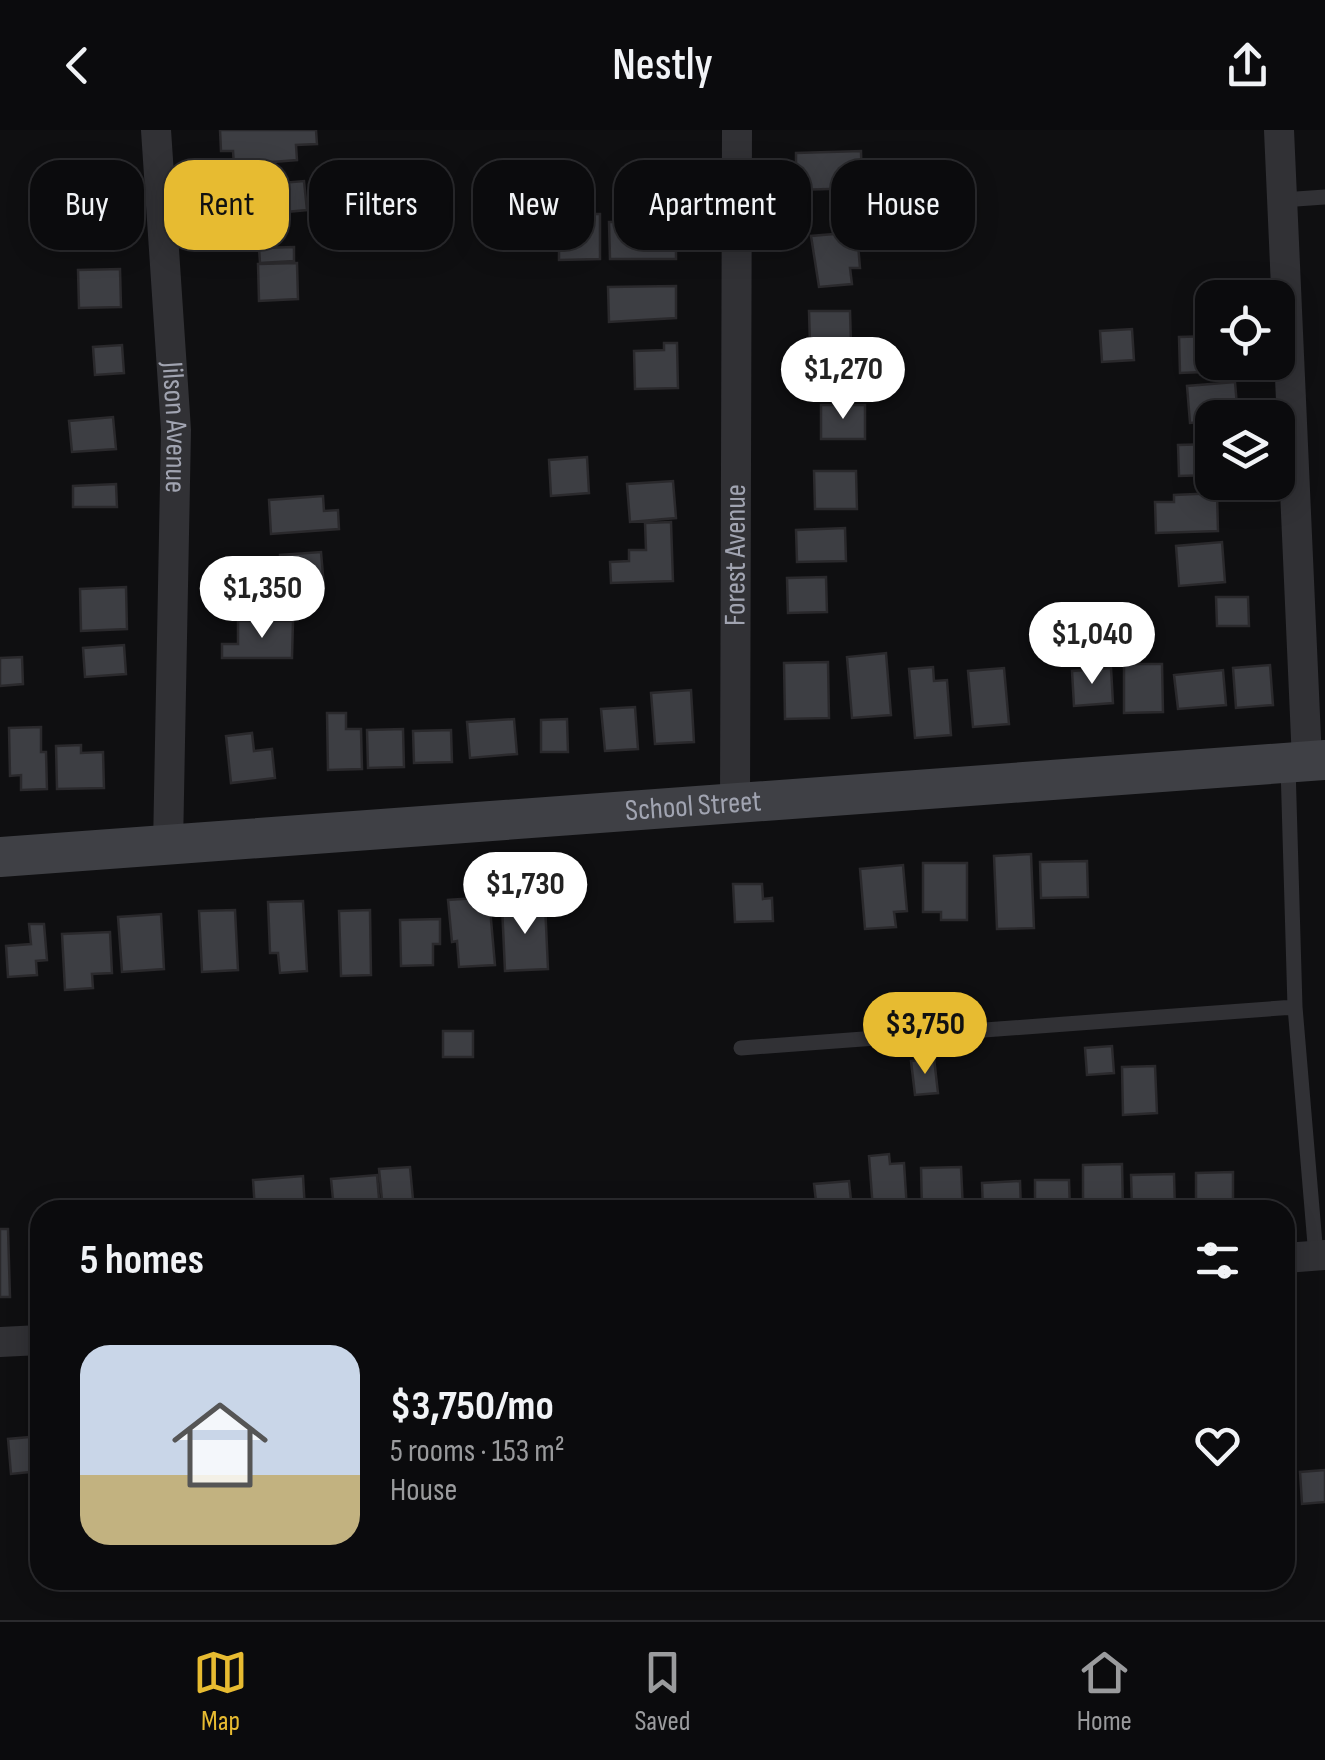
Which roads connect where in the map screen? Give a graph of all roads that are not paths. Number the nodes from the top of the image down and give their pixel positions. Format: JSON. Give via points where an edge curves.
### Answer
{"nodes":[{"id":1,"x":156,"y":130,"type":"edge"},
{"id":2,"x":738,"y":130,"type":"edge"},
{"id":3,"x":1279,"y":130,"type":"edge"},
{"id":4,"x":1325,"y":198,"type":"edge"},
{"id":5,"x":1282,"y":200,"type":"junction"},
{"id":6,"x":1306,"y":761,"type":"edge"},
{"id":7,"x":736,"y":803,"type":"junction"},
{"id":8,"x":168,"y":846,"type":"junction"},
{"id":9,"x":0,"y":856,"type":"edge"},
{"id":10,"x":1295,"y":1007,"type":"junction"},
{"id":11,"x":741,"y":1048,"type":"dead end"},
{"id":12,"x":1321,"y":1256,"type":"edge"},
{"id":13,"x":1295,"y":1257,"type":"edge"},
{"id":14,"x":30,"y":1340,"type":"edge"},
{"id":15,"x":0,"y":1342,"type":"edge"}],
"edges":[{"from":1,"to":8,"type":"street","name":"Jilson Avenue","via":[[176,430]]},
{"from":2,"to":7,"type":"street","name":"Forest Avenue"},
{"from":3,"to":5,"type":"street"},
{"from":4,"to":5,"type":"lane"},
{"from":5,"to":6,"type":"street"},
{"from":6,"to":7,"type":"main road","name":"School Street"},
{"from":6,"to":10,"type":"lane"},
{"from":7,"to":8,"type":"main road","name":"School Street"},
{"from":8,"to":9,"type":"main road","name":"School Street"},
{"from":10,"to":11,"type":"lane"},
{"from":10,"to":12,"type":"lane"},
{"from":12,"to":13,"type":"street"},
{"from":14,"to":15,"type":"street"}]}
